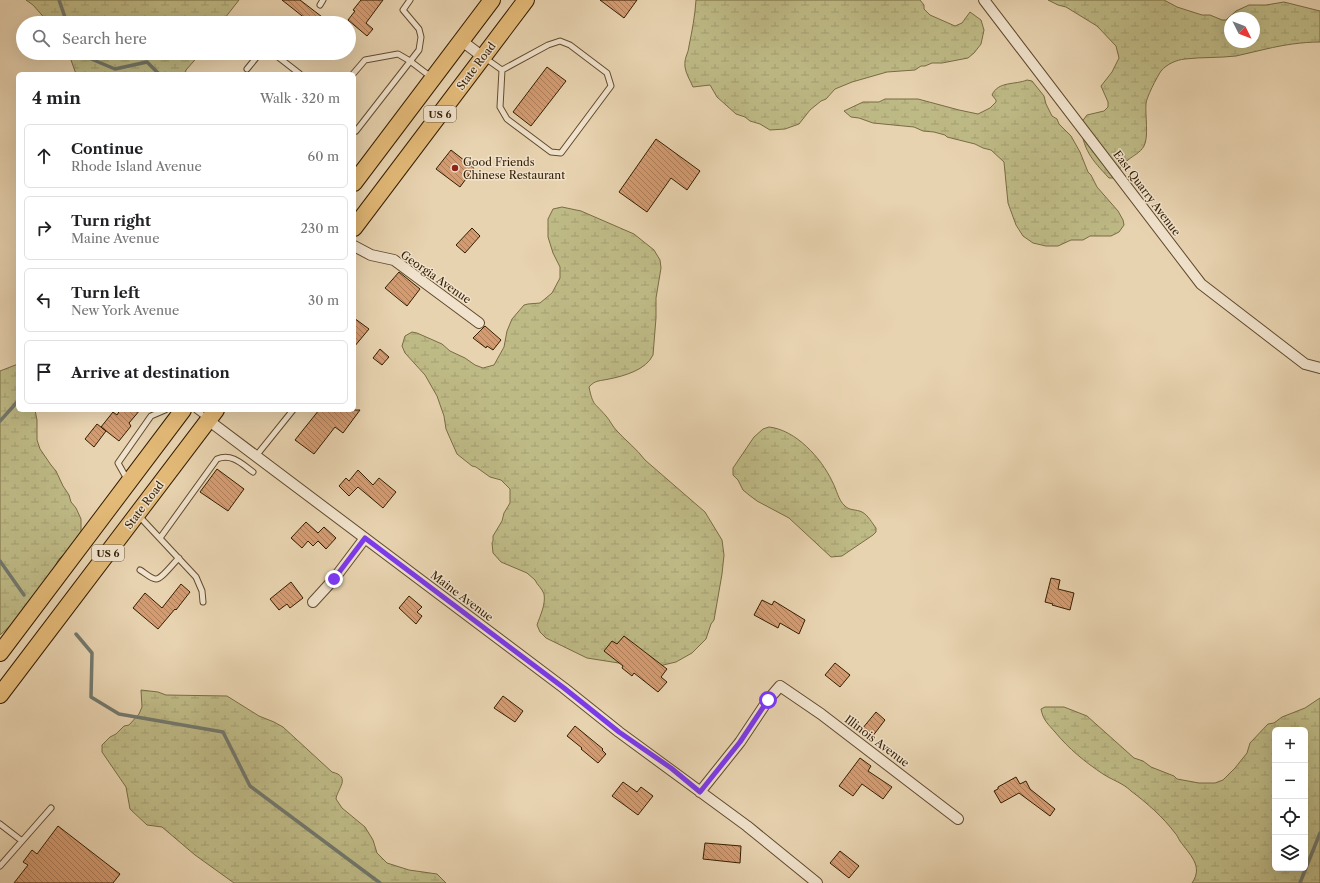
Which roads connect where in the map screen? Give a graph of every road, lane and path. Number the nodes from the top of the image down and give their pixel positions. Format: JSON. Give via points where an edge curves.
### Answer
{"nodes":[{"id":1,"x":410,"y":0,"type":"edge"},
{"id":2,"x":492,"y":0,"type":"edge"},
{"id":3,"x":526,"y":0,"type":"edge"},
{"id":4,"x":984,"y":0,"type":"edge"},
{"id":5,"x":462,"y":41,"type":"junction"},
{"id":6,"x":483,"y":57,"type":"junction"},
{"id":7,"x":254,"y":60,"type":"edge"},
{"id":8,"x":282,"y":60,"type":"edge"},
{"id":9,"x":410,"y":61,"type":"junction"},
{"id":10,"x":247,"y":69,"type":"dead end"},
{"id":11,"x":502,"y":70,"type":"junction"},
{"id":12,"x":297,"y":72,"type":"edge"},
{"id":13,"x":355,"y":72,"type":"edge"},
{"id":14,"x":433,"y":78,"type":"junction"},
{"id":15,"x":356,"y":131,"type":"dead end"},
{"id":16,"x":356,"y":181,"type":"edge"},
{"id":17,"x":356,"y":225,"type":"edge"},
{"id":18,"x":356,"y":247,"type":"edge"},
{"id":19,"x":479,"y":323,"type":"dead end"},
{"id":20,"x":1320,"y":368,"type":"edge"},
{"id":21,"x":170,"y":412,"type":"edge"},
{"id":22,"x":173,"y":412,"type":"edge"},
{"id":23,"x":291,"y":412,"type":"edge"},
{"id":24,"x":207,"y":413,"type":"edge"},
{"id":25,"x":256,"y":456,"type":"junction"},
{"id":26,"x":253,"y":472,"type":"dead end"},
{"id":27,"x":129,"y":482,"type":"junction"},
{"id":28,"x":137,"y":514,"type":"junction"},
{"id":29,"x":160,"y":538,"type":"junction"},
{"id":30,"x":365,"y":538,"type":"junction"},
{"id":31,"x":179,"y":558,"type":"junction"},
{"id":32,"x":140,"y":570,"type":"dead end"},
{"id":33,"x":203,"y":602,"type":"dead end"},
{"id":34,"x":313,"y":602,"type":"dead end"},
{"id":35,"x":0,"y":653,"type":"edge"},
{"id":36,"x":0,"y":695,"type":"edge"},
{"id":37,"x":700,"y":792,"type":"junction"},
{"id":38,"x":51,"y":808,"type":"dead end"},
{"id":39,"x":958,"y":819,"type":"dead end"},
{"id":40,"x":0,"y":824,"type":"edge"},
{"id":41,"x":22,"y":841,"type":"junction"},
{"id":42,"x":0,"y":866,"type":"edge"},
{"id":43,"x":817,"y":883,"type":"edge"}],
"edges":[{"from":1,"to":9,"type":"lane","via":[[403,10],[419,29],[421,38],[419,50]]},
{"from":2,"to":5,"type":"main road","number":"US 6"},
{"from":3,"to":6,"type":"main road","name":"State Road","number":"US 6"},
{"from":4,"to":20,"type":"street","name":"East Quarry Avenue","via":[[1201,284],[1305,364]]},
{"from":5,"to":6,"type":"street"},
{"from":5,"to":14,"type":"main road","number":"US 6"},
{"from":6,"to":11,"type":"lane"},
{"from":6,"to":17,"type":"main road","name":"State Road","number":"US 6"},
{"from":7,"to":10,"type":"lane"},
{"from":8,"to":12,"type":"lane"},
{"from":9,"to":13,"type":"lane","via":[[398,54],[365,60]]},
{"from":9,"to":14,"type":"lane"},
{"from":9,"to":15,"type":"lane"},
{"from":11,"to":11,"type":"lane","via":[[560,41],[570,45],[607,72],[611,86],[560,153],[551,152],[507,119],[500,107]]},
{"from":14,"to":16,"type":"main road","number":"US 6"},
{"from":18,"to":19,"type":"street","name":"Georgia Avenue","via":[[371,255],[394,260]]},
{"from":21,"to":27,"type":"lane","via":[[152,416],[118,462]]},
{"from":22,"to":27,"type":"main road","number":"US 6"},
{"from":23,"to":25,"type":"lane"},
{"from":24,"to":25,"type":"street","name":"Maine Avenue"},
{"from":24,"to":28,"type":"main road","name":"State Road","number":"US 6"},
{"from":25,"to":30,"type":"street","name":"Maine Avenue"},
{"from":26,"to":29,"type":"lane","via":[[236,459],[217,459]]},
{"from":27,"to":35,"type":"main road","number":"US 6"},
{"from":28,"to":29,"type":"lane"},
{"from":28,"to":36,"type":"main road","name":"State Road","number":"US 6"},
{"from":29,"to":31,"type":"lane"},
{"from":30,"to":34,"type":"street"},
{"from":30,"to":37,"type":"street","name":"Maine Avenue"},
{"from":31,"to":32,"type":"lane","via":[[158,579]]},
{"from":31,"to":33,"type":"lane","via":[[196,577],[202,591]]},
{"from":37,"to":39,"type":"street","name":"Illinois Avenue","via":[[780,686],[821,714]]},
{"from":37,"to":43,"type":"street","name":"Maine Avenue","via":[[747,826]]},
{"from":38,"to":41,"type":"lane"},
{"from":40,"to":41,"type":"lane"},
{"from":41,"to":42,"type":"lane"}]}
